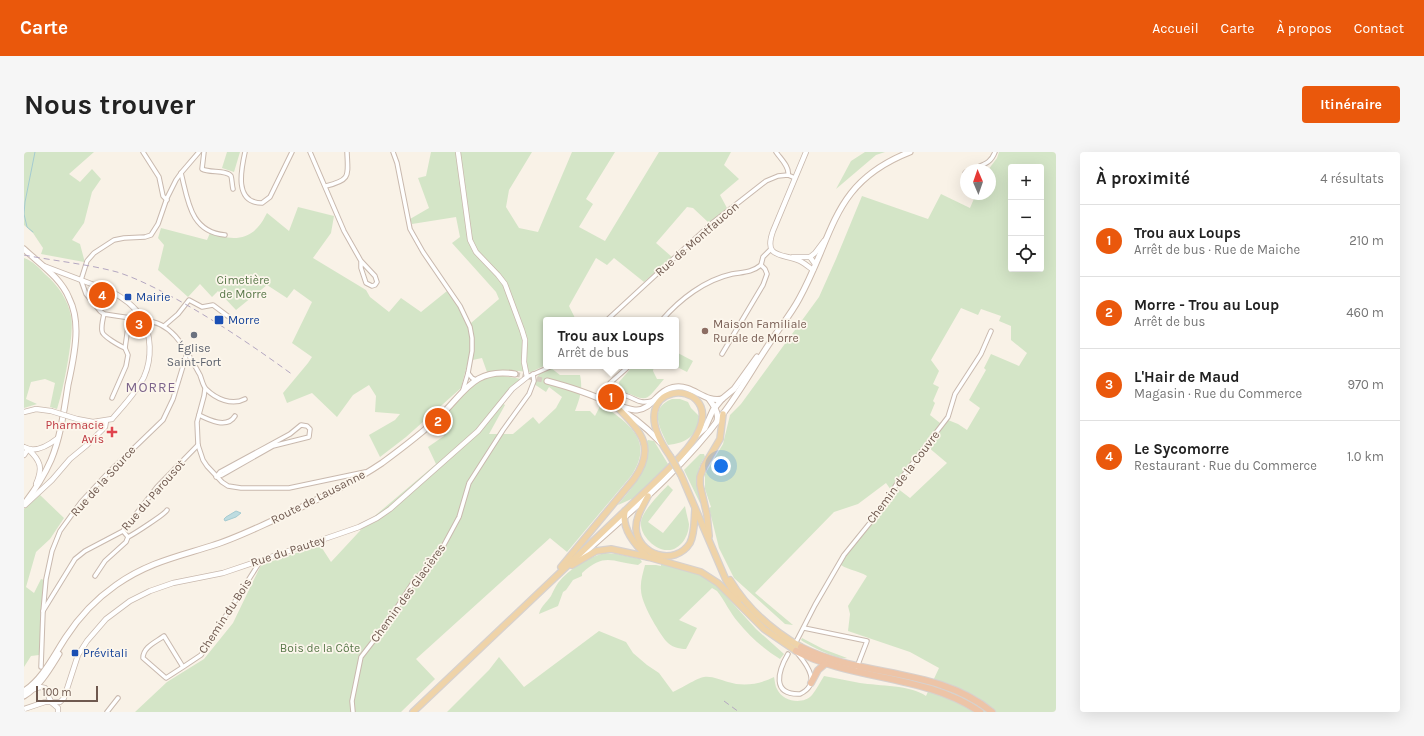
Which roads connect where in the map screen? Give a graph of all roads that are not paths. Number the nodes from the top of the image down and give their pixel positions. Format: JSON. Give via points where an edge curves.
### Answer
{"nodes":[{"id":1,"x":143,"y":152,"type":"edge"},
{"id":2,"x":199,"y":152,"type":"edge"},
{"id":3,"x":204,"y":152,"type":"edge"},
{"id":4,"x":245,"y":152,"type":"edge"},
{"id":5,"x":292,"y":152,"type":"edge"},
{"id":6,"x":310,"y":152,"type":"edge"},
{"id":7,"x":346,"y":152,"type":"edge"},
{"id":8,"x":393,"y":152,"type":"edge"},
{"id":9,"x":458,"y":152,"type":"edge"},
{"id":10,"x":776,"y":152,"type":"edge"},
{"id":11,"x":806,"y":152,"type":"edge"},
{"id":12,"x":910,"y":152,"type":"edge"},
{"id":13,"x":995,"y":152,"type":"edge"},
{"id":14,"x":985,"y":164,"type":"edge"},
{"id":15,"x":181,"y":173,"type":"junction"},
{"id":16,"x":788,"y":175,"type":"junction"},
{"id":17,"x":795,"y":178,"type":"junction"},
{"id":18,"x":326,"y":186,"type":"junction"},
{"id":19,"x":233,"y":189,"type":"dead end"},
{"id":20,"x":166,"y":200,"type":"junction"},
{"id":21,"x":225,"y":234,"type":"dead end"},
{"id":22,"x":825,"y":240,"type":"junction"},
{"id":23,"x":24,"y":249,"type":"edge"},
{"id":24,"x":771,"y":249,"type":"junction"},
{"id":25,"x":810,"y":257,"type":"junction"},
{"id":26,"x":789,"y":258,"type":"junction"},
{"id":27,"x":361,"y":261,"type":"junction"},
{"id":28,"x":815,"y":264,"type":"junction"},
{"id":29,"x":761,"y":265,"type":"junction"},
{"id":30,"x":42,"y":266,"type":"junction"},
{"id":31,"x":813,"y":270,"type":"junction"},
{"id":32,"x":81,"y":280,"type":"junction"},
{"id":33,"x":104,"y":314,"type":"junction"},
{"id":34,"x":229,"y":317,"type":"dead end"},
{"id":35,"x":610,"y":317,"type":"edge"},
{"id":36,"x":665,"y":317,"type":"edge"},
{"id":37,"x":131,"y":318,"type":"junction"},
{"id":38,"x":142,"y":319,"type":"junction"},
{"id":39,"x":164,"y":326,"type":"junction"},
{"id":40,"x":991,"y":331,"type":"dead end"},
{"id":41,"x":771,"y":341,"type":"junction"},
{"id":42,"x":125,"y":348,"type":"junction"},
{"id":43,"x":187,"y":353,"type":"junction"},
{"id":44,"x":722,"y":354,"type":"dead end"},
{"id":45,"x":545,"y":369,"type":"edge"},
{"id":46,"x":626,"y":369,"type":"edge"},
{"id":47,"x":468,"y":373,"type":"junction"},
{"id":48,"x":515,"y":374,"type":"tunnel mouth"},
{"id":49,"x":533,"y":374,"type":"junction"},
{"id":50,"x":527,"y":377,"type":"junction"},
{"id":51,"x":476,"y":380,"type":"junction"},
{"id":52,"x":547,"y":381,"type":"tunnel mouth"},
{"id":53,"x":205,"y":388,"type":"junction"},
{"id":54,"x":463,"y":391,"type":"junction"},
{"id":55,"x":112,"y":398,"type":"dead end"},
{"id":56,"x":245,"y":399,"type":"dead end"},
{"id":57,"x":709,"y":399,"type":"junction"},
{"id":58,"x":722,"y":399,"type":"junction"},
{"id":59,"x":634,"y":400,"type":"junction"},
{"id":60,"x":653,"y":401,"type":"junction"},
{"id":61,"x":615,"y":405,"type":"junction"},
{"id":62,"x":715,"y":408,"type":"junction"},
{"id":63,"x":630,"y":409,"type":"junction"},
{"id":64,"x":24,"y":412,"type":"edge"},
{"id":65,"x":723,"y":414,"type":"junction"},
{"id":66,"x":199,"y":415,"type":"junction"},
{"id":67,"x":234,"y":417,"type":"dead end"},
{"id":68,"x":106,"y":421,"type":"junction"},
{"id":69,"x":716,"y":422,"type":"junction"},
{"id":70,"x":697,"y":435,"type":"junction"},
{"id":71,"x":58,"y":438,"type":"junction"},
{"id":72,"x":660,"y":442,"type":"junction"},
{"id":73,"x":198,"y":445,"type":"junction"},
{"id":74,"x":26,"y":448,"type":"edge"},
{"id":75,"x":24,"y":455,"type":"edge"},
{"id":76,"x":252,"y":456,"type":"junction"},
{"id":77,"x":369,"y":472,"type":"junction"},
{"id":78,"x":216,"y":477,"type":"junction"},
{"id":79,"x":31,"y":496,"type":"junction"},
{"id":80,"x":648,"y":496,"type":"junction"},
{"id":81,"x":24,"y":505,"type":"edge"},
{"id":82,"x":695,"y":507,"type":"junction"},
{"id":83,"x":167,"y":510,"type":"dead end"},
{"id":84,"x":625,"y":511,"type":"junction"},
{"id":85,"x":624,"y":518,"type":"junction"},
{"id":86,"x":123,"y":531,"type":"junction"},
{"id":87,"x":128,"y":537,"type":"junction"},
{"id":88,"x":709,"y":540,"type":"junction"},
{"id":89,"x":648,"y":557,"type":"junction"},
{"id":90,"x":261,"y":560,"type":"junction"},
{"id":91,"x":574,"y":562,"type":"junction"},
{"id":92,"x":722,"y":568,"type":"junction"},
{"id":93,"x":95,"y":576,"type":"dead end"},
{"id":94,"x":550,"y":582,"type":"junction"},
{"id":95,"x":103,"y":595,"type":"junction"},
{"id":96,"x":535,"y":598,"type":"junction"},
{"id":97,"x":43,"y":612,"type":"junction"},
{"id":98,"x":747,"y":612,"type":"junction"},
{"id":99,"x":804,"y":628,"type":"junction"},
{"id":100,"x":797,"y":640,"type":"dead end"},
{"id":101,"x":798,"y":649,"type":"junction"},
{"id":102,"x":788,"y":654,"type":"dead end"},
{"id":103,"x":825,"y":664,"type":"junction"},
{"id":104,"x":41,"y":667,"type":"dead end"},
{"id":105,"x":183,"y":667,"type":"junction"},
{"id":106,"x":857,"y":667,"type":"junction"},
{"id":107,"x":811,"y":683,"type":"junction"},
{"id":108,"x":34,"y":689,"type":"junction"},
{"id":109,"x":24,"y":691,"type":"edge"},
{"id":110,"x":24,"y":696,"type":"edge"},
{"id":111,"x":118,"y":698,"type":"dead end"},
{"id":112,"x":51,"y":702,"type":"junction"},
{"id":113,"x":24,"y":709,"type":"edge"},
{"id":114,"x":58,"y":712,"type":"edge"},
{"id":115,"x":107,"y":712,"type":"edge"},
{"id":116,"x":353,"y":712,"type":"edge"},
{"id":117,"x":413,"y":712,"type":"edge"},
{"id":118,"x":980,"y":712,"type":"edge"},
{"id":119,"x":992,"y":712,"type":"edge"}],
"edges":[{"from":1,"to":20,"type":"street","via":[[157,173]]},
{"from":2,"to":15,"type":"street"},
{"from":3,"to":19,"type":"street","via":[[202,169],[229,174]]},
{"from":4,"to":5,"type":"street","via":[[241,186],[249,200],[262,204],[270,197]]},
{"from":6,"to":18,"type":"street"},
{"from":7,"to":18,"type":"street","via":[[348,168],[345,178],[341,182]]},
{"from":8,"to":47,"type":"street","via":[[410,228],[422,252],[460,306],[470,327],[472,343]]},
{"from":9,"to":50,"type":"street","via":[[470,240],[476,252],[505,284],[525,340],[524,362]]},
{"from":10,"to":16,"type":"street","via":[[787,168]]},
{"from":11,"to":17,"type":"street"},
{"from":12,"to":22,"type":"main road","via":[[876,170],[852,192],[834,219]]},
{"from":13,"to":14,"type":"street","via":[[992,159]]},
{"from":15,"to":20,"type":"street"},
{"from":15,"to":21,"type":"street","via":[[191,211],[198,222],[204,229]]},
{"from":16,"to":17,"type":"street"},
{"from":16,"to":35,"type":"street","name":"Rue de Montfaucon","via":[[766,181],[711,224]]},
{"from":17,"to":24,"type":"street","via":[[771,236]]},
{"from":18,"to":27,"type":"street","via":[[344,231]]},
{"from":20,"to":32,"type":"street","via":[[158,224],[151,235],[119,238],[94,253],[87,261]]},
{"from":22,"to":25,"type":"street"},
{"from":22,"to":28,"type":"main road"},
{"from":23,"to":30,"type":"main road"},
{"from":24,"to":26,"type":"street","via":[[776,254]]},
{"from":24,"to":29,"type":"street","via":[[763,258]]},
{"from":25,"to":26,"type":"street"},
{"from":25,"to":28,"type":"street"},
{"from":26,"to":31,"type":"street","via":[[800,261]]},
{"from":27,"to":27,"type":"street","via":[[366,283],[375,285],[375,276]]},
{"from":28,"to":31,"type":"main road"},
{"from":29,"to":36,"type":"street","via":[[754,270],[732,274],[701,286]]},
{"from":29,"to":44,"type":"street","via":[[767,274],[763,285]]},
{"from":30,"to":32,"type":"street"},
{"from":30,"to":71,"type":"main road","via":[[64,287],[76,323],[75,350]]},
{"from":31,"to":41,"type":"main road","via":[[796,305]]},
{"from":32,"to":33,"type":"street","via":[[86,294]]},
{"from":32,"to":38,"type":"street","via":[[119,296],[130,304]]},
{"from":33,"to":37,"type":"street"},
{"from":33,"to":42,"type":"street","via":[[102,334]]},
{"from":34,"to":39,"type":"street","via":[[213,305],[202,307],[189,300]]},
{"from":37,"to":38,"type":"street"},
{"from":37,"to":42,"type":"street"},
{"from":38,"to":39,"type":"street"},
{"from":38,"to":68,"type":"street","via":[[149,342],[147,367],[136,390],[112,419]]},
{"from":39,"to":43,"type":"street","via":[[178,339]]},
{"from":40,"to":99,"type":"street","name":"Chemin de la Couvre","via":[[981,354],[955,394],[948,417],[899,480],[882,508],[844,555]]},
{"from":41,"to":58,"type":"main road","via":[[734,389]]},
{"from":41,"to":65,"type":"main road"},
{"from":42,"to":55,"type":"street","via":[[128,355],[126,366]]},
{"from":43,"to":53,"type":"street"},
{"from":43,"to":97,"type":"street","name":"Rue de la Source","via":[[173,400],[163,420],[81,502],[60,531],[52,551],[46,579]]},
{"from":45,"to":49,"type":"street"},
{"from":46,"to":59,"type":"street","via":[[610,382],[610,388]]},
{"from":47,"to":51,"type":"street"},
{"from":47,"to":54,"type":"street"},
{"from":48,"to":51,"type":"main road","name":"Route de Lausanne","via":[[492,374]]},
{"from":49,"to":50,"type":"street"},
{"from":49,"to":116,"type":"street","name":"Chemin des Glacières","via":[[534,381],[528,394],[469,483],[459,517],[439,554],[414,581],[385,626],[361,656],[352,701]]},
{"from":50,"to":90,"type":"street","name":"Rue du Pautey","via":[[512,390],[478,431],[377,518]]},
{"from":51,"to":54,"type":"main road","name":"Route de Lausanne"},
{"from":52,"to":61,"type":"main road","via":[[588,393]]},
{"from":53,"to":56,"type":"street","via":[[229,402]]},
{"from":53,"to":66,"type":"street"},
{"from":54,"to":77,"type":"main road","name":"Route de Lausanne","via":[[437,419]]},
{"from":57,"to":58,"type":"main road"},
{"from":57,"to":60,"type":"main road","via":[[679,387],[664,390]]},
{"from":57,"to":62,"type":"main road"},
{"from":58,"to":62,"type":"main road"},
{"from":59,"to":60,"type":"street","via":[[643,403]]},
{"from":59,"to":63,"type":"street"},
{"from":60,"to":63,"type":"main road","via":[[641,409]]},
{"from":61,"to":63,"type":"main road"},
{"from":61,"to":72,"type":"main road","via":[[639,422]]},
{"from":61,"to":94,"type":"main road","via":[[641,435],[644,448],[643,463],[634,479]]},
{"from":62,"to":69,"type":"main road","via":[[718,417]]},
{"from":62,"to":70,"type":"main road","via":[[705,428]]},
{"from":64,"to":68,"type":"street","bridge":true,"via":[[36,409],[93,422]]},
{"from":65,"to":69,"type":"main road"},
{"from":65,"to":88,"type":"main road","via":[[720,439],[700,478]]},
{"from":66,"to":67,"type":"street","via":[[218,422],[226,422]]},
{"from":66,"to":73,"type":"street"},
{"from":68,"to":81,"type":"street","via":[[104,428]]},
{"from":69,"to":80,"type":"main road","via":[[689,455]]},
{"from":70,"to":72,"type":"main road","via":[[702,417],[699,404],[686,394],[673,392],[660,400],[655,409],[655,423]]},
{"from":70,"to":84,"type":"main road","via":[[683,453]]},
{"from":71,"to":74,"type":"street","via":[[47,446]]},
{"from":71,"to":79,"type":"main road","via":[[51,459]]},
{"from":72,"to":82,"type":"main road","bridge":true,"via":[[681,475]]},
{"from":73,"to":78,"type":"street","via":[[203,460]]},
{"from":73,"to":86,"type":"street","name":"Rue du Parousot","via":[[157,487]]},
{"from":74,"to":75,"type":"street"},
{"from":74,"to":79,"type":"street","via":[[36,457],[40,468]]},
{"from":76,"to":76,"type":"street","via":[[273,446],[309,437],[310,429],[301,425]]},
{"from":76,"to":78,"type":"street"},
{"from":77,"to":78,"type":"street","via":[[289,488],[241,488],[228,486]]},
{"from":77,"to":95,"type":"main road","name":"Route de Lausanne","via":[[232,538],[149,566],[126,578]]},
{"from":79,"to":81,"type":"main road"},
{"from":80,"to":82,"type":"main road","via":[[637,519],[637,532],[641,543],[656,555],[672,555],[687,547],[694,531]]},
{"from":80,"to":85,"type":"main road"},
{"from":82,"to":88,"type":"main road"},
{"from":83,"to":87,"type":"street"},
{"from":84,"to":85,"type":"main road"},
{"from":84,"to":94,"type":"main road"},
{"from":85,"to":89,"type":"main road","via":[[634,541]]},
{"from":85,"to":91,"type":"main road"},
{"from":86,"to":87,"type":"street"},
{"from":86,"to":97,"type":"street","name":"Rue du Parousot","via":[[75,559]]},
{"from":87,"to":93,"type":"street","via":[[126,542],[105,561]]},
{"from":88,"to":92,"type":"main road"},
{"from":89,"to":91,"type":"main road","via":[[606,549]]},
{"from":89,"to":98,"type":"main road","via":[[707,575]]},
{"from":90,"to":105,"type":"street","name":"Chemin du Bois","via":[[201,655]]},
{"from":90,"to":112,"type":"street","name":"Rue du Pautey","via":[[223,573],[172,583],[122,606],[106,619],[78,655],[64,698],[60,702]]},
{"from":91,"to":96,"type":"main road"},
{"from":92,"to":98,"type":"main road","via":[[729,586]]},
{"from":92,"to":101,"type":"main road","via":[[756,613]]},
{"from":94,"to":96,"type":"main road"},
{"from":95,"to":108,"type":"main road","name":"Route de Lausanne","via":[[76,626],[45,677]]},
{"from":95,"to":109,"type":"main road","name":"Route de Lausanne","via":[[81,617],[42,674]]},
{"from":96,"to":117,"type":"main road"},
{"from":97,"to":104,"type":"street","name":"Rue de la Source"},
{"from":98,"to":101,"type":"main road","via":[[770,634]]},
{"from":99,"to":100,"type":"street","name":"Chemin de la Couvre"},
{"from":99,"to":106,"type":"street","via":[[867,641]]},
{"from":101,"to":103,"type":"highway"},
{"from":101,"to":106,"type":"highway"},
{"from":101,"to":107,"type":"street","via":[[809,667]]},
{"from":102,"to":107,"type":"street","via":[[779,673],[781,686],[789,693],[800,694],[805,692]]},
{"from":103,"to":107,"type":"highway","via":[[818,670]]},
{"from":103,"to":118,"type":"highway","via":[[932,689],[960,700]]},
{"from":105,"to":105,"type":"street","name":"Chemin du Bois","via":[[164,636],[143,653],[144,658],[166,678]]},
{"from":106,"to":119,"type":"highway","via":[[935,682],[970,697]]},
{"from":108,"to":110,"type":"main road","name":"Route de Lausanne"},
{"from":108,"to":112,"type":"street","via":[[45,688]]},
{"from":111,"to":115,"type":"street"},
{"from":112,"to":113,"type":"street"},
{"from":112,"to":114,"type":"street","via":[[58,708]]}]}
